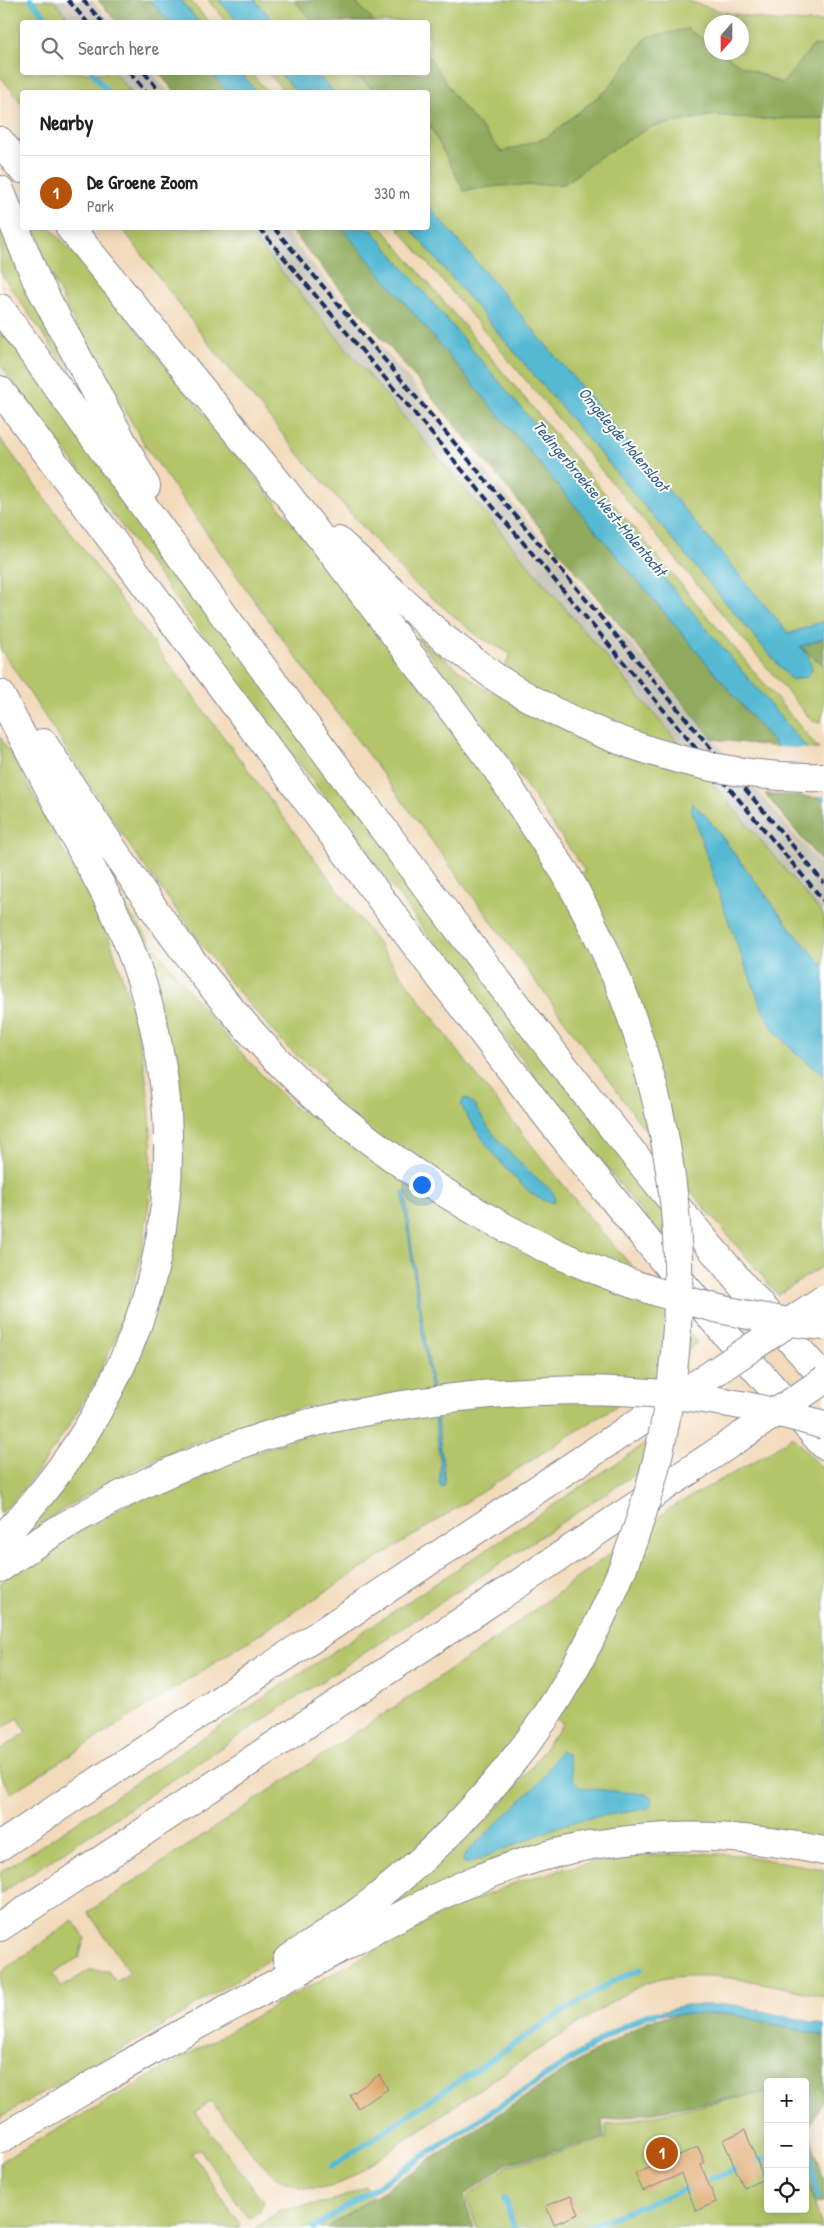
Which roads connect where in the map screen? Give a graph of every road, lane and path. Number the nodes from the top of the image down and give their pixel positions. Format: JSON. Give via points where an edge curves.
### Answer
{"nodes":[{"id":1,"x":0,"y":141,"type":"edge"},
{"id":2,"x":20,"y":166,"type":"edge"},
{"id":3,"x":0,"y":190,"type":"edge"},
{"id":4,"x":72,"y":230,"type":"edge"},
{"id":5,"x":0,"y":308,"type":"edge"},
{"id":6,"x":0,"y":390,"type":"edge"},
{"id":7,"x":284,"y":490,"type":"junction"},
{"id":8,"x":198,"y":582,"type":"junction"},
{"id":9,"x":0,"y":677,"type":"edge"},
{"id":10,"x":0,"y":694,"type":"edge"},
{"id":11,"x":824,"y":777,"type":"edge"},
{"id":12,"x":824,"y":1299,"type":"edge"},
{"id":13,"x":824,"y":1326,"type":"edge"},
{"id":14,"x":824,"y":1379,"type":"edge"},
{"id":15,"x":824,"y":1425,"type":"edge"},
{"id":16,"x":824,"y":1445,"type":"edge"},
{"id":17,"x":0,"y":1540,"type":"edge"},
{"id":18,"x":0,"y":1568,"type":"edge"},
{"id":19,"x":0,"y":1846,"type":"edge"},
{"id":20,"x":824,"y":1851,"type":"edge"},
{"id":21,"x":0,"y":1927,"type":"edge"},
{"id":22,"x":153,"y":2049,"type":"junction"},
{"id":23,"x":0,"y":2139,"type":"edge"}],
"edges":[{"from":1,"to":2,"type":"highway"},
{"from":3,"to":8,"type":"highway","via":[[49,306]]},
{"from":4,"to":7,"type":"highway"},
{"from":5,"to":8,"type":"highway"},
{"from":6,"to":16,"type":"highway","via":[[533,1101],[702,1308]]},
{"from":7,"to":11,"type":"highway","bridge":true,"via":[[442,637],[495,677],[558,713],[646,749],[736,770]]},
{"from":7,"to":22,"type":"highway","bridge":true,"via":[[496,768],[566,874],[601,939],[630,1008],[661,1117],[673,1188],[678,1299],[669,1400],[643,1515],[607,1608],[545,1718],[479,1803],[395,1883],[355,1914]]},
{"from":8,"to":14,"type":"highway","via":[[512,1000],[630,1151]]},
{"from":9,"to":13,"type":"highway","bridge":true,"via":[[187,955],[239,1019],[312,1094],[367,1139],[449,1197],[572,1260],[614,1277],[694,1301],[783,1321]]},
{"from":10,"to":17,"type":"highway","via":[[110,902],[130,950],[146,995],[161,1059],[168,1161],[163,1218],[152,1274],[137,1328],[118,1374],[71,1455],[37,1500]]},
{"from":12,"to":19,"type":"highway","bridge":true},
{"from":14,"to":21,"type":"highway","bridge":true},
{"from":15,"to":18,"type":"highway","bridge":true,"via":[[687,1398],[590,1390],[467,1395],[390,1406],[306,1424],[239,1445],[159,1478],[78,1519]]},
{"from":20,"to":22,"type":"highway","via":[[750,1838],[668,1836],[612,1842],[544,1856],[475,1880],[439,1897]]},
{"from":22,"to":23,"type":"highway"}]}
